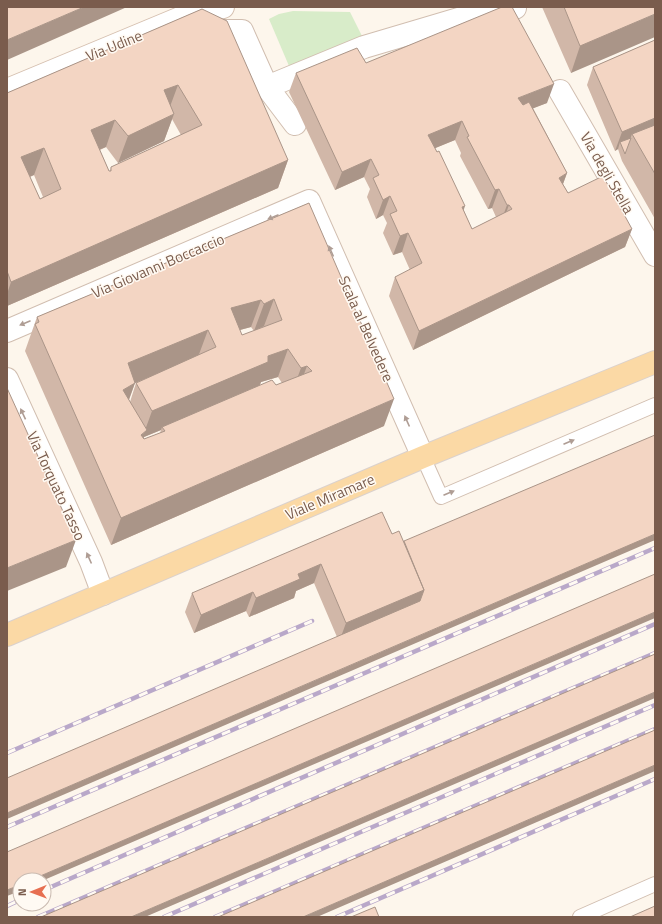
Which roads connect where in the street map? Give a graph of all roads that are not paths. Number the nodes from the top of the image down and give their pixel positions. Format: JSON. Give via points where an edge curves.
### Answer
{"nodes":[{"id":1,"x":223,"y":7,"type":"edge"},
{"id":2,"x":507,"y":9,"type":"edge"},
{"id":3,"x":188,"y":32,"type":"edge"},
{"id":4,"x":267,"y":87,"type":"junction"},
{"id":5,"x":7,"y":90,"type":"edge"},
{"id":6,"x":560,"y":90,"type":"dead end"},
{"id":7,"x":295,"y":124,"type":"dead end"},
{"id":8,"x":309,"y":201,"type":"joint"},
{"id":9,"x":655,"y":255,"type":"edge"},
{"id":10,"x":7,"y":331,"type":"edge"},
{"id":11,"x":655,"y":362,"type":"edge"},
{"id":12,"x":7,"y":379,"type":"edge"},
{"id":13,"x":655,"y":405,"type":"edge"},
{"id":14,"x":423,"y":457,"type":"junction"},
{"id":15,"x":104,"y":594,"type":"junction"},
{"id":16,"x":7,"y":635,"type":"edge"},
{"id":17,"x":655,"y":884,"type":"edge"},
{"id":18,"x":580,"y":917,"type":"edge"}],
"edges":[{"from":1,"to":5,"type":"street","name":"Via Udine","via":[[185,16]]},
{"from":2,"to":4,"type":"street","via":[[364,47]]},
{"from":3,"to":4,"type":"street","via":[[242,31]]},
{"from":4,"to":7,"type":"street"},
{"from":6,"to":9,"type":"street","name":"Via degli Stella"},
{"from":8,"to":10,"type":"street","name":"Via Giovanni Boccaccio","one_way":true},
{"from":14,"to":8,"type":"street","name":"Scala al Belvedere","one_way":true},
{"from":11,"to":14,"type":"main road","name":"Viale Miramare"},
{"from":15,"to":12,"type":"street","name":"Via Torquato Tasso","one_way":true},
{"from":14,"to":13,"type":"lane","one_way":true,"via":[[441,497]]},
{"from":14,"to":15,"type":"main road","name":"Viale Miramare"},
{"from":15,"to":16,"type":"main road","name":"Viale Miramare"},
{"from":17,"to":18,"type":"lane"}]}
